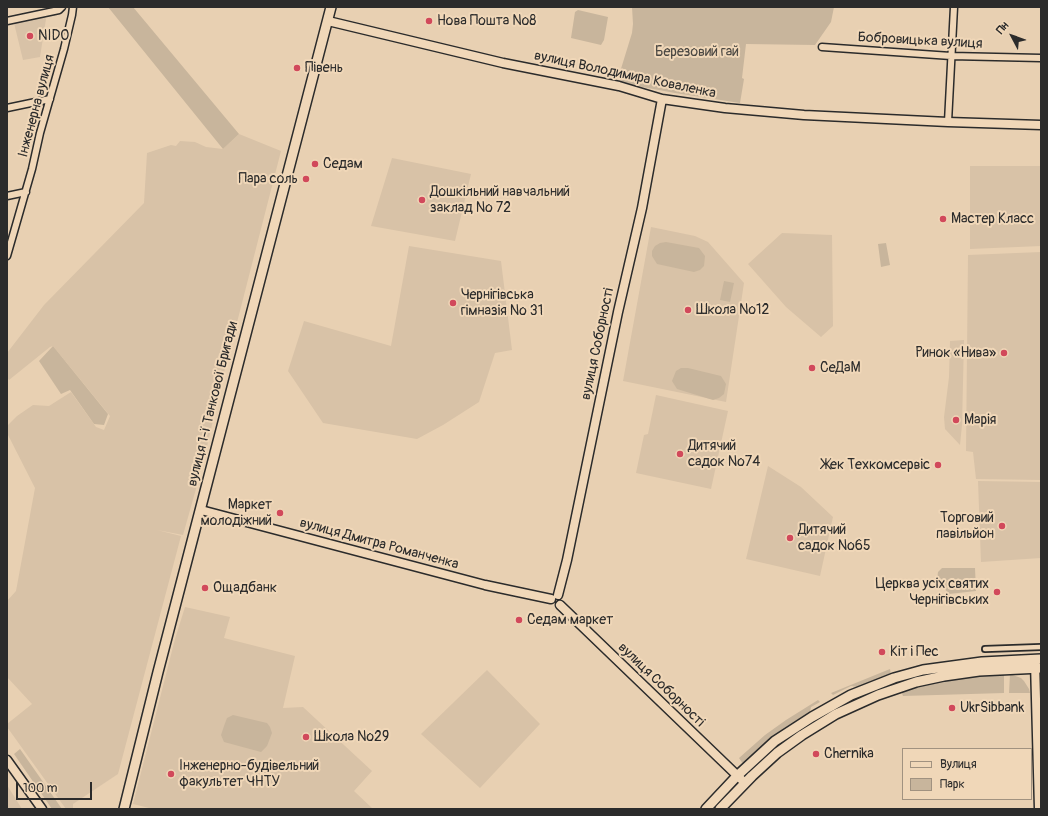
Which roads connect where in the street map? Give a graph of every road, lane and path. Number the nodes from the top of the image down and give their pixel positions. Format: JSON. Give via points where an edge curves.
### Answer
{"nodes":[{"id":1,"x":62,"y":7,"type":"edge"},
{"id":2,"x":73,"y":7,"type":"edge"},
{"id":3,"x":331,"y":7,"type":"edge"},
{"id":4,"x":954,"y":7,"type":"edge"},
{"id":5,"x":7,"y":21,"type":"edge"},
{"id":6,"x":328,"y":21,"type":"junction"},
{"id":7,"x":822,"y":48,"type":"dead end"},
{"id":8,"x":951,"y":56,"type":"junction"},
{"id":9,"x":1041,"y":58,"type":"edge"},
{"id":10,"x":50,"y":99,"type":"junction"},
{"id":11,"x":662,"y":99,"type":"junction"},
{"id":12,"x":7,"y":108,"type":"edge"},
{"id":13,"x":948,"y":122,"type":"junction"},
{"id":14,"x":1041,"y":125,"type":"edge"},
{"id":15,"x":26,"y":192,"type":"junction"},
{"id":16,"x":7,"y":196,"type":"edge"},
{"id":17,"x":7,"y":256,"type":"edge"},
{"id":18,"x":201,"y":510,"type":"junction"},
{"id":19,"x":554,"y":597,"type":"junction"},
{"id":20,"x":1041,"y":647,"type":"edge"},
{"id":21,"x":985,"y":649,"type":"dead end"},
{"id":22,"x":1038,"y":659,"type":"edge"},
{"id":23,"x":1038,"y":668,"type":"edge"},
{"id":24,"x":7,"y":760,"type":"edge"},
{"id":25,"x":737,"y":776,"type":"junction"},
{"id":26,"x":745,"y":783,"type":"junction"},
{"id":27,"x":1040,"y":792,"type":"edge"},
{"id":28,"x":42,"y":809,"type":"edge"},
{"id":29,"x":124,"y":809,"type":"edge"},
{"id":30,"x":706,"y":809,"type":"edge"},
{"id":31,"x":720,"y":809,"type":"edge"},
{"id":32,"x":1040,"y":809,"type":"edge"}],
"edges":[{"from":1,"to":5,"type":"street"},
{"from":2,"to":10,"type":"street","name":"Інженерна вулиця"},
{"from":3,"to":6,"type":"main road","name":"вулиця 1-ї Танкової Бригади"},
{"from":4,"to":8,"type":"street"},
{"from":6,"to":11,"type":"street","name":"вулиця Володимира Коваленка","via":[[504,63],[618,86]]},
{"from":6,"to":18,"type":"main road","name":"вулиця 1-ї Танкової Бригади"},
{"from":7,"to":8,"type":"street","name":"Бобровицька вулиця"},
{"from":8,"to":9,"type":"street","name":"Бобровицька вулиця"},
{"from":8,"to":13,"type":"street"},
{"from":10,"to":12,"type":"street"},
{"from":10,"to":15,"type":"street","name":"Інженерна вулиця"},
{"from":11,"to":13,"type":"street","name":"вулиця Володимира Коваленка","via":[[775,114]]},
{"from":11,"to":19,"type":"street","name":"вулиця Соборності","via":[[642,208],[567,560]]},
{"from":13,"to":14,"type":"street","name":"вулиця Володимира Коваленка"},
{"from":15,"to":16,"type":"street"},
{"from":15,"to":17,"type":"street","name":"Інженерна вулиця"},
{"from":18,"to":19,"type":"street","name":"вулиця Дмитра Романченка","via":[[478,584]]},
{"from":18,"to":29,"type":"main road","name":"вулиця 1-ї Танкової Бригади"},
{"from":19,"to":25,"type":"street","name":"вулиця Соборності","via":[[551,603],[553,605],[560,605]]},
{"from":20,"to":21,"type":"street","via":[[1032,645]]},
{"from":22,"to":23,"type":"street"},
{"from":22,"to":25,"type":"main road","via":[[946,666],[909,674],[871,687],[832,705],[793,728]]},
{"from":23,"to":26,"type":"main road","via":[[979,671],[944,676],[878,695],[836,714],[802,735],[777,753]]},
{"from":23,"to":27,"type":"street"},
{"from":24,"to":28,"type":"street"},
{"from":25,"to":26,"type":"street","name":"вулиця Соборності"},
{"from":25,"to":30,"type":"main road"},
{"from":26,"to":31,"type":"main road"},
{"from":27,"to":32,"type":"street"}]}
